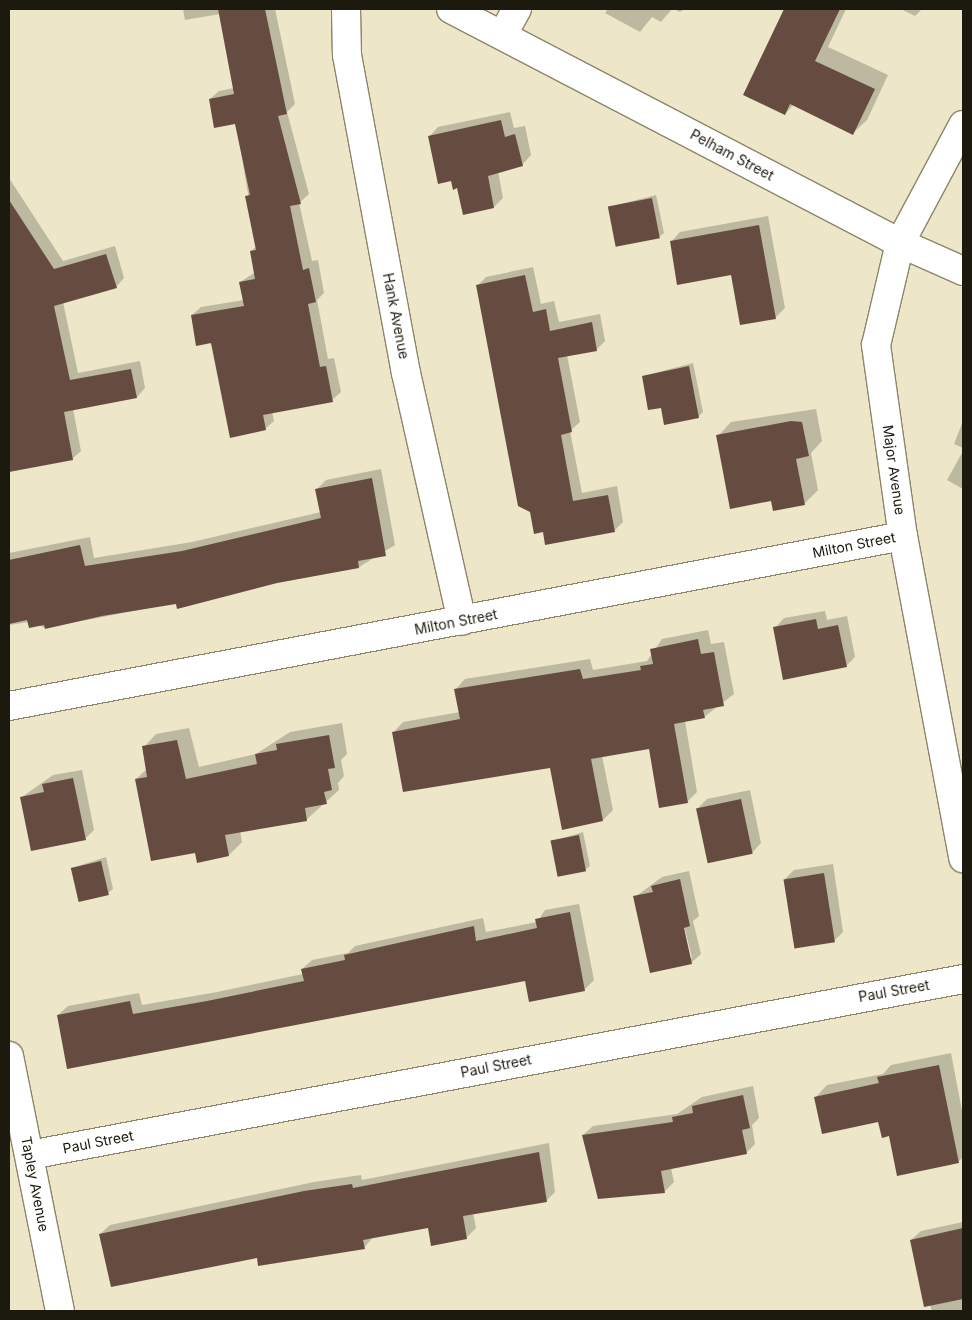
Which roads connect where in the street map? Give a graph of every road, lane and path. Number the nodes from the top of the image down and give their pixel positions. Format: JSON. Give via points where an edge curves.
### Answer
{"nodes":[{"id":1,"x":346,"y":9,"type":"edge"},
{"id":2,"x":451,"y":9,"type":"edge"},
{"id":3,"x":517,"y":9,"type":"edge"},
{"id":4,"x":503,"y":34,"type":"junction"},
{"id":5,"x":963,"y":125,"type":"edge"},
{"id":6,"x":900,"y":243,"type":"junction"},
{"id":7,"x":963,"y":271,"type":"edge"},
{"id":8,"x":904,"y":536,"type":"junction"},
{"id":9,"x":462,"y":621,"type":"junction"},
{"id":10,"x":9,"y":706,"type":"edge"},
{"id":11,"x":963,"y":858,"type":"edge"},
{"id":12,"x":963,"y":979,"type":"edge"},
{"id":13,"x":9,"y":1056,"type":"edge"},
{"id":14,"x":30,"y":1155,"type":"junction"},
{"id":15,"x":60,"y":1311,"type":"edge"}],
"edges":[{"from":1,"to":9,"type":"street","name":"Hank Avenue","via":[[347,55],[406,373]]},
{"from":2,"to":4,"type":"street"},
{"from":3,"to":4,"type":"street"},
{"from":4,"to":6,"type":"street","name":"Pelham Street"},
{"from":5,"to":6,"type":"street","name":"Major Avenue"},
{"from":6,"to":7,"type":"street","name":"Pelham Street"},
{"from":6,"to":8,"type":"street","name":"Major Avenue","via":[[876,345]]},
{"from":8,"to":9,"type":"street","name":"Milton Street"},
{"from":8,"to":11,"type":"street","name":"Major Avenue"},
{"from":9,"to":10,"type":"street","name":"Milton Street"},
{"from":12,"to":14,"type":"street","name":"Paul Street"},
{"from":13,"to":14,"type":"street","name":"Tapley Avenue"},
{"from":14,"to":15,"type":"street","name":"Tapley Avenue"}]}
